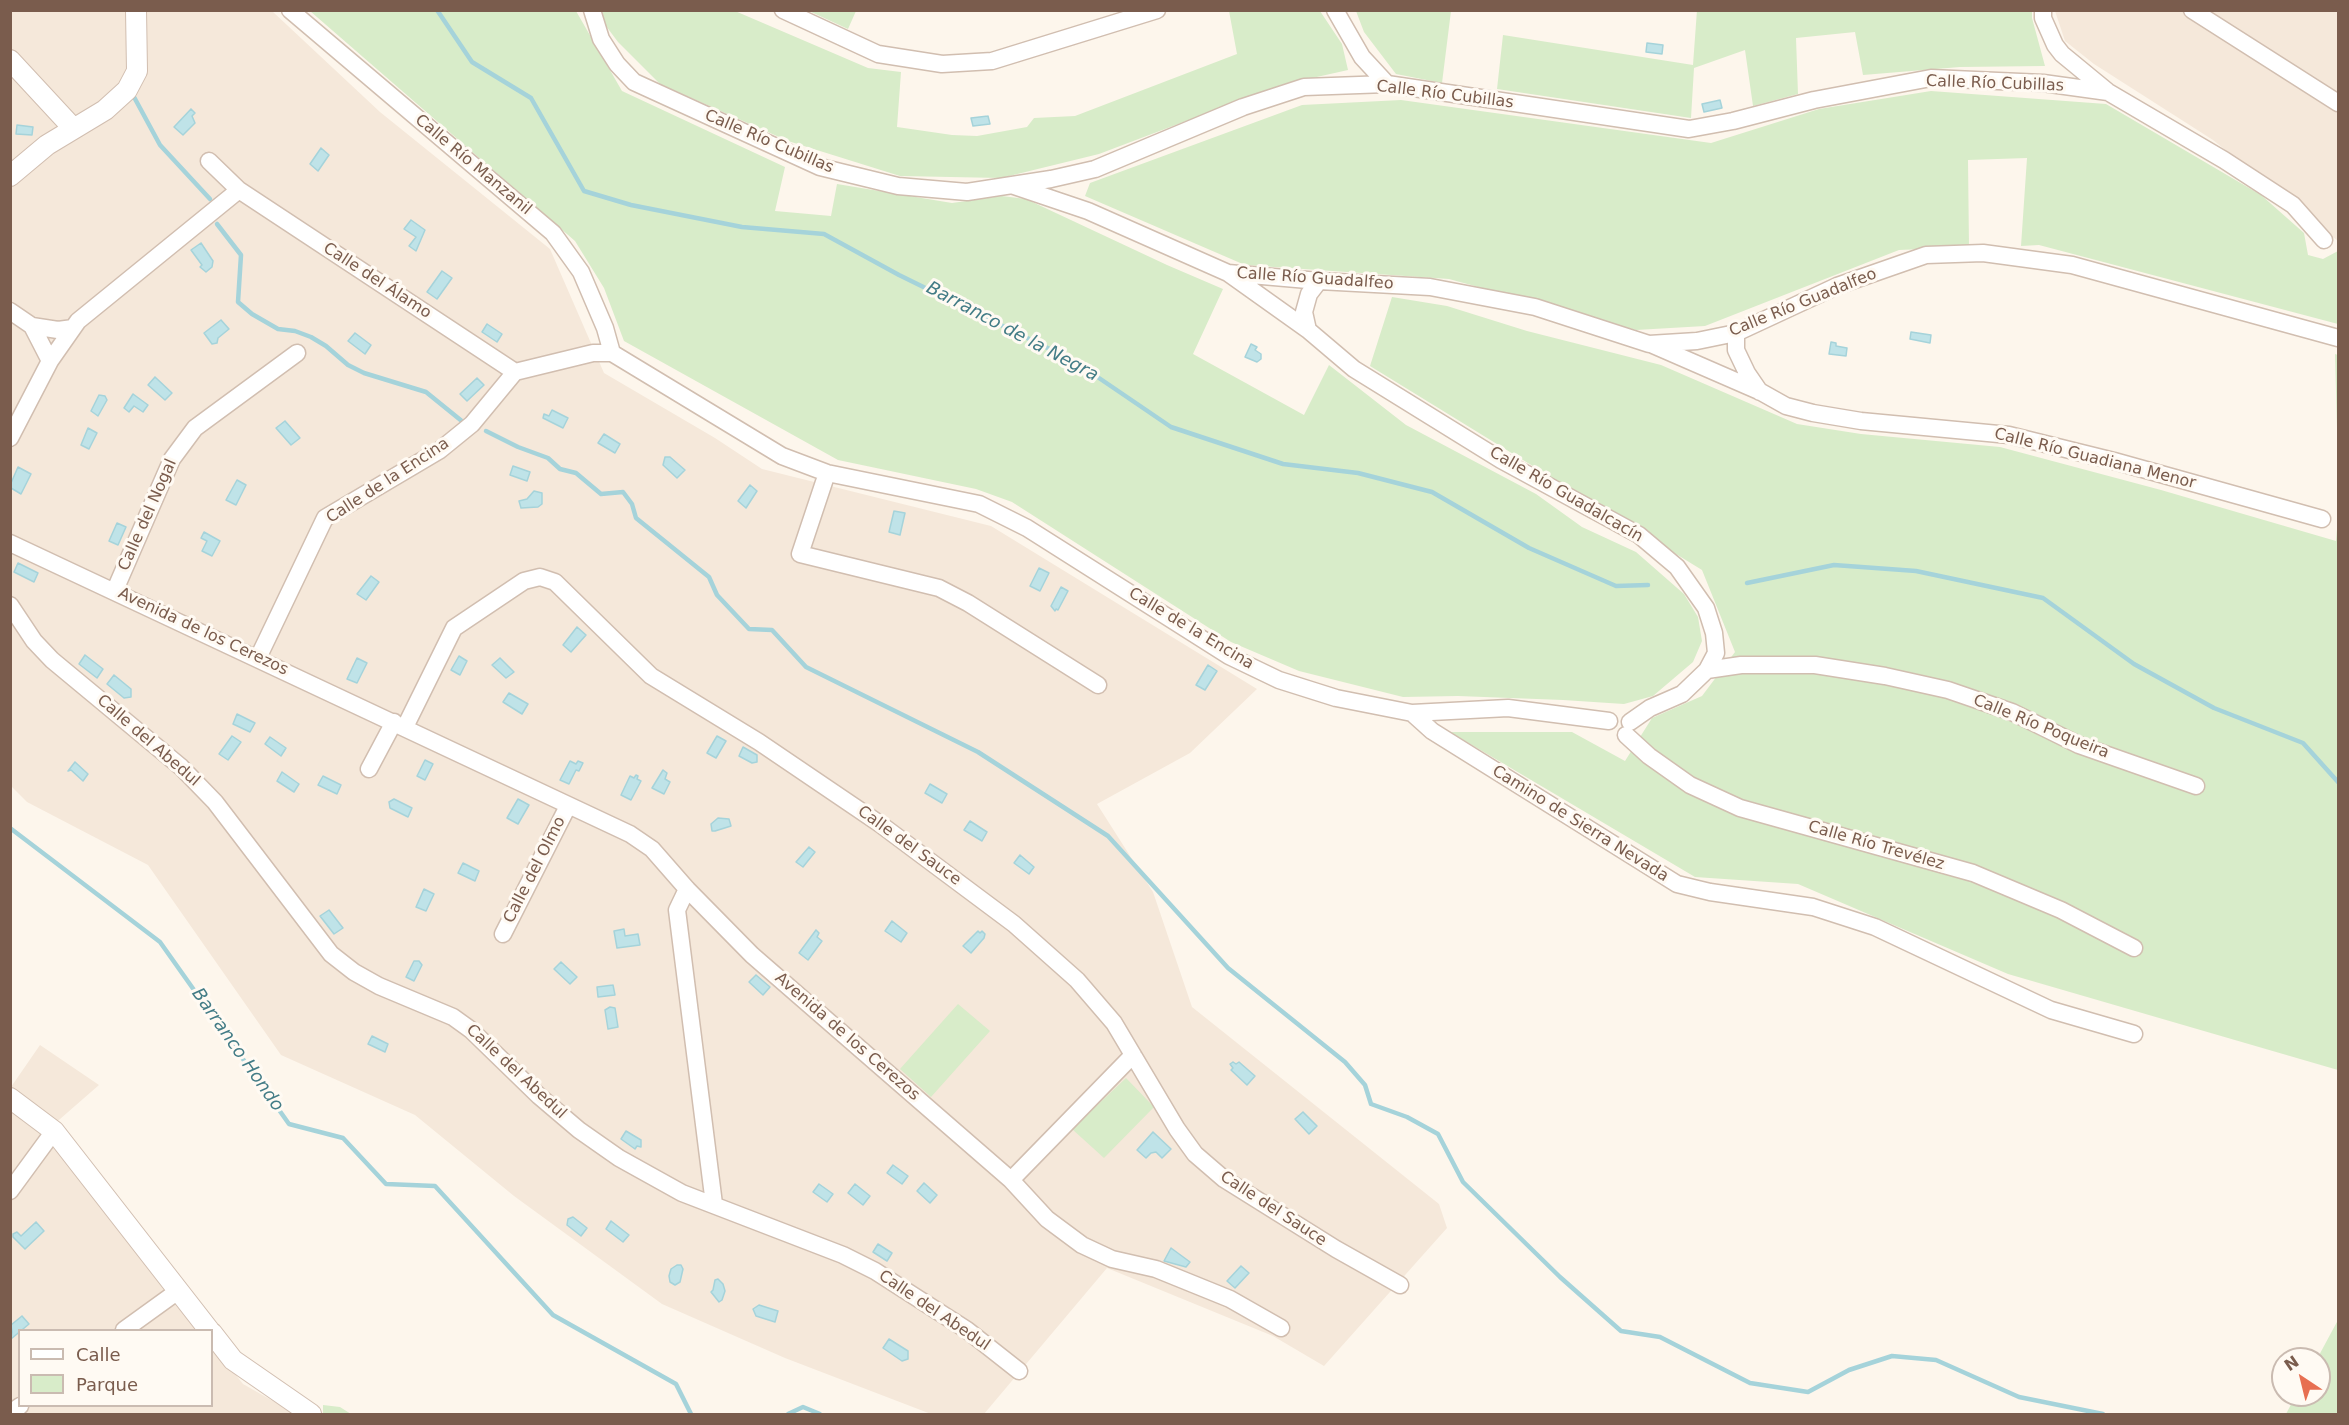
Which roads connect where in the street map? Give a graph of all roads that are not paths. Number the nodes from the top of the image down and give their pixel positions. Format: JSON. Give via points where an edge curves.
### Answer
{"nodes":[{"id":1,"x":136,"y":10,"type":"edge"},
{"id":2,"x":290,"y":10,"type":"edge"},
{"id":3,"x":592,"y":10,"type":"edge"},
{"id":4,"x":783,"y":10,"type":"edge"},
{"id":5,"x":1157,"y":10,"type":"edge"},
{"id":6,"x":2043,"y":10,"type":"edge"},
{"id":7,"x":2192,"y":10,"type":"edge"},
{"id":8,"x":1337,"y":12,"type":"edge"},
{"id":9,"x":2062,"y":54,"type":"junction"},
{"id":10,"x":1362,"y":57,"type":"junction"},
{"id":11,"x":10,"y":60,"type":"edge"},
{"id":12,"x":2043,"y":83,"type":"junction"},
{"id":13,"x":1388,"y":84,"type":"junction"},
{"id":14,"x":1350,"y":86,"type":"junction"},
{"id":15,"x":2108,"y":92,"type":"junction"},
{"id":16,"x":2338,"y":104,"type":"edge"},
{"id":17,"x":73,"y":128,"type":"junction"},
{"id":18,"x":209,"y":161,"type":"dead end"},
{"id":19,"x":10,"y":176,"type":"edge"},
{"id":20,"x":1011,"y":185,"type":"junction"},
{"id":21,"x":239,"y":189,"type":"junction"},
{"id":22,"x":2324,"y":240,"type":"dead end"},
{"id":23,"x":1228,"y":273,"type":"junction"},
{"id":24,"x":1319,"y":281,"type":"junction"},
{"id":25,"x":10,"y":311,"type":"edge"},
{"id":26,"x":32,"y":326,"type":"junction"},
{"id":27,"x":73,"y":328,"type":"junction"},
{"id":28,"x":1308,"y":330,"type":"junction"},
{"id":29,"x":1736,"y":333,"type":"junction"},
{"id":30,"x":2338,"y":338,"type":"edge"},
{"id":31,"x":1649,"y":344,"type":"junction"},
{"id":32,"x":297,"y":353,"type":"dead end"},
{"id":33,"x":612,"y":354,"type":"junction"},
{"id":34,"x":50,"y":361,"type":"junction"},
{"id":35,"x":515,"y":372,"type":"junction"},
{"id":36,"x":1761,"y":392,"type":"junction"},
{"id":37,"x":10,"y":438,"type":"edge"},
{"id":38,"x":827,"y":472,"type":"junction"},
{"id":39,"x":2322,"y":519,"type":"dead end"},
{"id":40,"x":10,"y":543,"type":"edge"},
{"id":41,"x":115,"y":590,"type":"junction"},
{"id":42,"x":10,"y":605,"type":"edge"},
{"id":43,"x":1716,"y":653,"type":"junction"},
{"id":44,"x":258,"y":658,"type":"junction"},
{"id":45,"x":1741,"y":665,"type":"junction"},
{"id":46,"x":1707,"y":670,"type":"junction"},
{"id":47,"x":1098,"y":685,"type":"dead end"},
{"id":48,"x":1412,"y":713,"type":"junction"},
{"id":49,"x":1609,"y":721,"type":"joint"},
{"id":50,"x":400,"y":724,"type":"junction"},
{"id":51,"x":1628,"y":728,"type":"junction"},
{"id":52,"x":369,"y":770,"type":"dead end"},
{"id":53,"x":2196,"y":786,"type":"dead end"},
{"id":54,"x":568,"y":806,"type":"junction"},
{"id":55,"x":687,"y":889,"type":"junction"},
{"id":56,"x":503,"y":934,"type":"dead end"},
{"id":57,"x":2134,"y":948,"type":"dead end"},
{"id":58,"x":2134,"y":1034,"type":"dead end"},
{"id":59,"x":1133,"y":1055,"type":"junction"},
{"id":60,"x":10,"y":1098,"type":"edge"},
{"id":61,"x":54,"y":1131,"type":"junction"},
{"id":62,"x":1011,"y":1180,"type":"junction"},
{"id":63,"x":10,"y":1191,"type":"edge"},
{"id":64,"x":714,"y":1204,"type":"junction"},
{"id":65,"x":1400,"y":1285,"type":"dead end"},
{"id":66,"x":178,"y":1292,"type":"junction"},
{"id":67,"x":1281,"y":1328,"type":"dead end"},
{"id":68,"x":125,"y":1329,"type":"edge"},
{"id":69,"x":208,"y":1329,"type":"edge"},
{"id":70,"x":213,"y":1336,"type":"edge"},
{"id":71,"x":1019,"y":1371,"type":"dead end"},
{"id":72,"x":311,"y":1414,"type":"edge"}],
"edges":[{"from":1,"to":17,"type":"street","via":[[137,71],[128,90],[105,110]]},
{"from":2,"to":33,"type":"street","name":"Calle Río Manzanil","via":[[553,233],[581,272]]},
{"from":3,"to":20,"type":"street","name":"Calle Río Cubillas","via":[[601,39],[634,82],[820,167],[898,186],[967,192]]},
{"from":4,"to":5,"type":"street","via":[[878,54],[942,64],[992,61]]},
{"from":6,"to":9,"type":"street","via":[[2043,18]]},
{"from":7,"to":16,"type":"street"},
{"from":8,"to":10,"type":"street"},
{"from":9,"to":12,"type":"street","via":[[2060,69]]},
{"from":9,"to":15,"type":"street"},
{"from":10,"to":13,"type":"street"},
{"from":10,"to":14,"type":"street","via":[[1361,74]]},
{"from":11,"to":17,"type":"street"},
{"from":12,"to":13,"type":"street","name":"Calle Río Cubillas","via":[[1931,78],[1689,129]]},
{"from":12,"to":15,"type":"street","name":"Calle Río Cubillas"},
{"from":13,"to":14,"type":"street","name":"Calle Río Cubillas"},
{"from":14,"to":20,"type":"street","name":"Calle Río Cubillas","via":[[1304,87],[1243,107],[1095,169]]},
{"from":15,"to":22,"type":"street","name":"Calle Río Cubillas","via":[[2293,205]]},
{"from":17,"to":19,"type":"street"},
{"from":18,"to":21,"type":"street","name":"Calle del Álamo"},
{"from":20,"to":23,"type":"street","name":"Calle Río Guadalcacín","via":[[1089,211]]},
{"from":21,"to":27,"type":"street"},
{"from":21,"to":35,"type":"street","name":"Calle del Álamo"},
{"from":23,"to":24,"type":"street","name":"Calle Río Guadalfeo"},
{"from":23,"to":28,"type":"street","name":"Calle Río Guadalcacín"},
{"from":24,"to":28,"type":"street","via":[[1309,294],[1304,312]]},
{"from":24,"to":31,"type":"street","name":"Calle Río Guadalfeo","via":[[1430,286],[1535,308]]},
{"from":25,"to":26,"type":"street"},
{"from":26,"to":27,"type":"street"},
{"from":26,"to":34,"type":"street"},
{"from":27,"to":34,"type":"street"},
{"from":28,"to":43,"type":"street","name":"Calle Río Guadalcacín","via":[[1354,369],[1462,436],[1639,535],[1677,567],[1706,608]]},
{"from":29,"to":30,"type":"street","name":"Calle Río Guadalfeo","via":[[1837,286],[1926,255],[1983,253],[2072,265]]},
{"from":29,"to":31,"type":"street","name":"Calle Río Guadalfeo","via":[[1697,341]]},
{"from":29,"to":36,"type":"street","name":"Calle Río Guadiana Menor","via":[[1736,350]]},
{"from":31,"to":36,"type":"street","name":"Calle Río Guadiana Menor"},
{"from":32,"to":41,"type":"street","name":"Calle del Nogal","via":[[195,428],[172,459]]},
{"from":33,"to":35,"type":"street","via":[[593,353]]},
{"from":33,"to":38,"type":"street","name":"Calle de la Encina","via":[[782,456]]},
{"from":34,"to":37,"type":"street"},
{"from":35,"to":44,"type":"street","name":"Calle de la Encina","via":[[472,424],[440,450],[325,518]]},
{"from":36,"to":39,"type":"street","name":"Calle Río Guadiana Menor","via":[[1786,406],[1861,422],[2009,435],[2114,460]]},
{"from":38,"to":47,"type":"street","via":[[800,554],[939,588]]},
{"from":38,"to":48,"type":"street","name":"Calle de la Encina","via":[[979,504],[1027,528],[1229,656],[1279,680],[1336,698]]},
{"from":40,"to":41,"type":"street","name":"Avenida de los Cerezos"},
{"from":41,"to":44,"type":"street","name":"Avenida de los Cerezos"},
{"from":42,"to":64,"type":"street","name":"Calle del Abedul","via":[[52,660],[181,767],[215,802],[331,954],[379,987],[453,1017],[579,1130],[673,1188]]},
{"from":43,"to":45,"type":"street","name":"Calle Río Poqueira"},
{"from":43,"to":46,"type":"street"},
{"from":44,"to":50,"type":"street","name":"Avenida de los Cerezos"},
{"from":45,"to":46,"type":"street","name":"Calle Río Poqueira"},
{"from":45,"to":53,"type":"street","name":"Calle Río Poqueira","via":[[1815,665],[1948,690],[2012,712],[2079,745]]},
{"from":46,"to":51,"type":"street","via":[[1682,694],[1650,708]]},
{"from":48,"to":49,"type":"street","name":"Calle de la Encina","via":[[1508,708]]},
{"from":48,"to":58,"type":"street","name":"Camino de Sierra Nevada","via":[[1432,731],[1677,884],[1813,907],[1875,927],[2051,1010]]},
{"from":49,"to":51,"type":"street","name":"Calle Río Trevélez","via":[[1608,728],[1614,735],[1620,736]]},
{"from":50,"to":52,"type":"street"},
{"from":50,"to":54,"type":"street","name":"Avenida de los Cerezos"},
{"from":50,"to":59,"type":"street","name":"Calle del Sauce","via":[[454,628],[524,581],[540,578],[555,582],[651,676],[759,742],[880,824],[1014,924],[1077,980],[1114,1023]]},
{"from":51,"to":57,"type":"street","name":"Calle Río Trevélez","via":[[1649,756],[1690,785],[1740,808],[1973,873],[2061,910]]},
{"from":54,"to":55,"type":"street","name":"Avenida de los Cerezos","via":[[630,834],[651,849]]},
{"from":54,"to":56,"type":"street","name":"Calle del Olmo"},
{"from":55,"to":62,"type":"street","name":"Avenida de los Cerezos","via":[[752,955]]},
{"from":55,"to":64,"type":"street","via":[[677,910]]},
{"from":59,"to":62,"type":"street"},
{"from":59,"to":65,"type":"street","name":"Calle del Sauce","via":[[1176,1129],[1224,1179]]},
{"from":60,"to":61,"type":"street"},
{"from":61,"to":63,"type":"street"},
{"from":61,"to":66,"type":"street"},
{"from":62,"to":67,"type":"street","name":"Avenida de los Cerezos","via":[[1047,1219],[1082,1245],[1230,1299]]},
{"from":64,"to":71,"type":"street","name":"Calle del Abedul","via":[[875,1271],[967,1330]]},
{"from":66,"to":68,"type":"street"},
{"from":66,"to":69,"type":"street"},
{"from":70,"to":72,"type":"street","via":[[233,1360]]}]}
